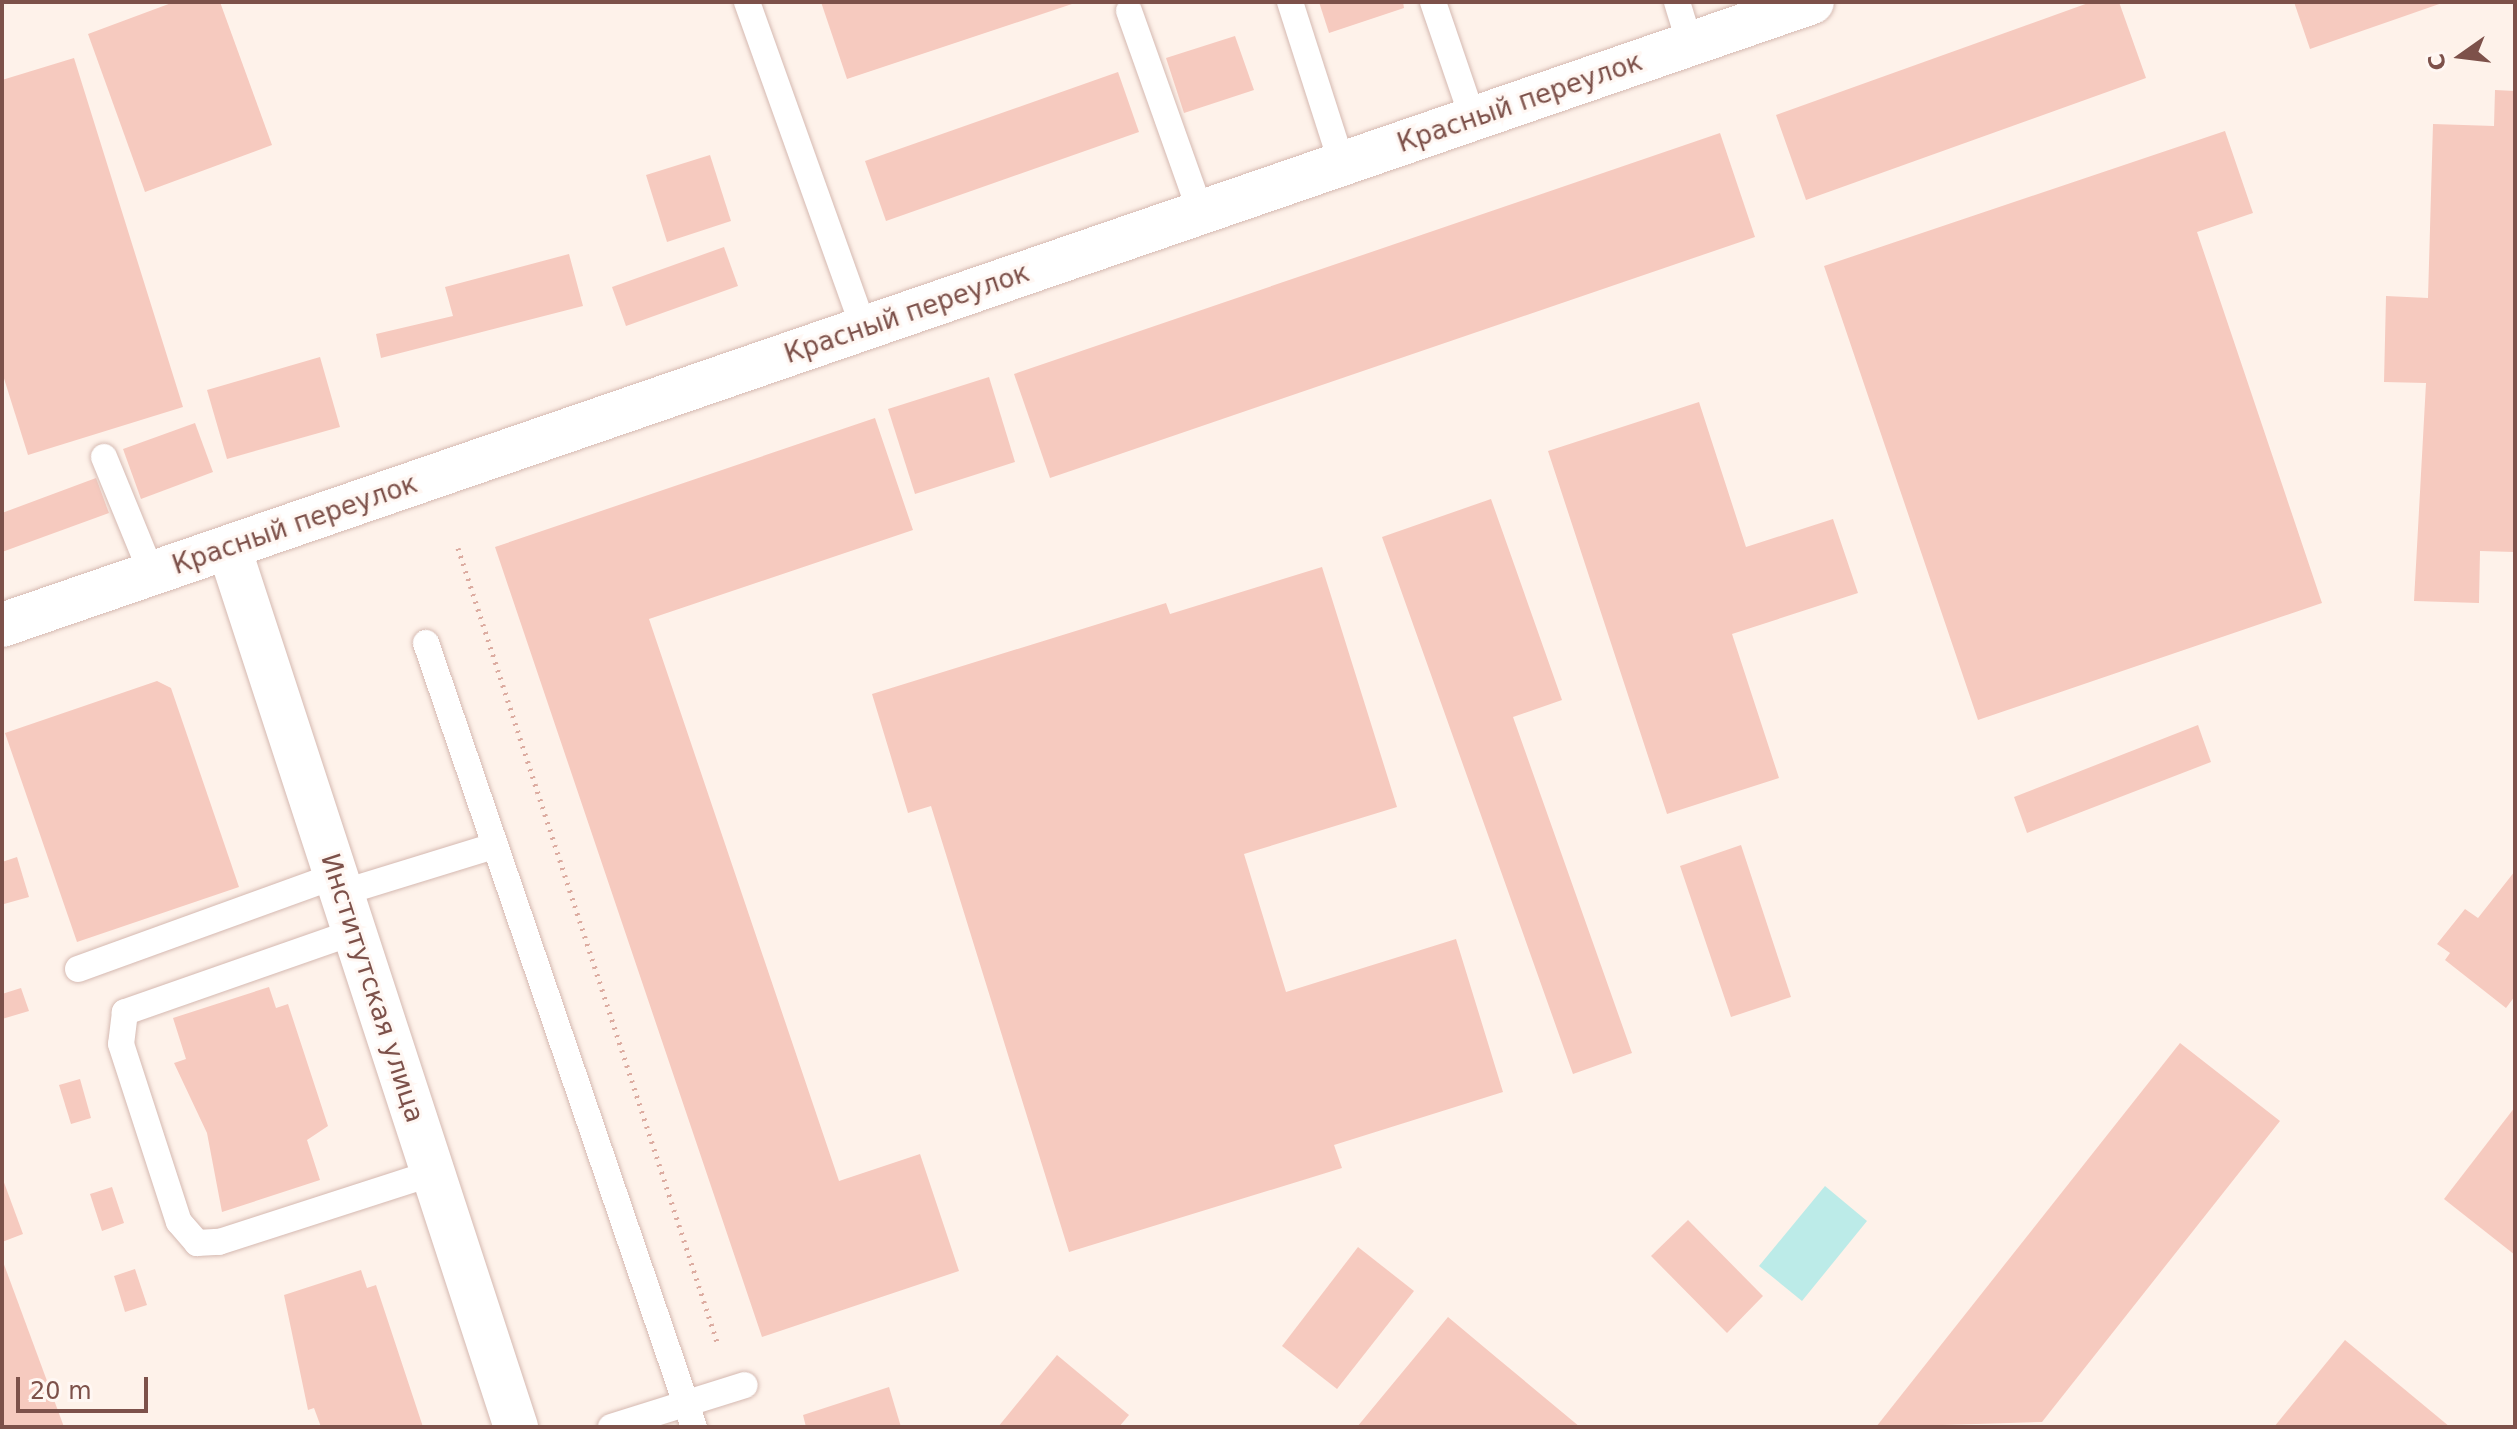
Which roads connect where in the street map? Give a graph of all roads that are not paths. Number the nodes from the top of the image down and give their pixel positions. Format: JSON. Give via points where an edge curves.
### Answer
{"nodes":[{"id":1,"x":747,"y":2,"type":"edge"},
{"id":2,"x":1290,"y":2,"type":"edge"},
{"id":3,"x":1433,"y":2,"type":"edge"},
{"id":4,"x":1677,"y":2,"type":"edge"},
{"id":5,"x":1812,"y":2,"type":"edge"},
{"id":6,"x":1129,"y":11,"type":"dead end"},
{"id":7,"x":1690,"y":44,"type":"junction"},
{"id":8,"x":1473,"y":119,"type":"junction"},
{"id":9,"x":1342,"y":164,"type":"junction"},
{"id":10,"x":1201,"y":213,"type":"junction"},
{"id":11,"x":864,"y":329,"type":"junction"},
{"id":12,"x":104,"y":457,"type":"dead end"},
{"id":13,"x":229,"y":548,"type":"junction"},
{"id":14,"x":152,"y":574,"type":"junction"},
{"id":15,"x":2,"y":625,"type":"edge"},
{"id":16,"x":426,"y":643,"type":"dead end"},
{"id":17,"x":494,"y":846,"type":"junction"},
{"id":18,"x":343,"y":900,"type":"junction"},
{"id":19,"x":78,"y":969,"type":"dead end"},
{"id":20,"x":433,"y":1173,"type":"junction"},
{"id":21,"x":745,"y":1385,"type":"dead end"},
{"id":22,"x":688,"y":1416,"type":"edge"},
{"id":23,"x":516,"y":1427,"type":"edge"},
{"id":24,"x":611,"y":1427,"type":"edge"}],
"edges":[{"from":1,"to":11,"type":"lane"},
{"from":2,"to":9,"type":"lane"},
{"from":3,"to":8,"type":"lane"},
{"from":4,"to":7,"type":"lane"},
{"from":5,"to":7,"type":"main road","name":"Красный переулок"},
{"from":6,"to":10,"type":"lane"},
{"from":7,"to":8,"type":"main road","name":"Красный переулок"},
{"from":8,"to":9,"type":"main road","name":"Красный переулок"},
{"from":9,"to":10,"type":"main road","name":"Красный переулок"},
{"from":10,"to":11,"type":"main road","name":"Красный переулок"},
{"from":11,"to":13,"type":"main road","name":"Красный переулок"},
{"from":12,"to":14,"type":"lane"},
{"from":13,"to":14,"type":"main road","name":"Красный переулок"},
{"from":13,"to":18,"type":"main road","name":"Институтская улица"},
{"from":14,"to":15,"type":"main road","name":"Красный переулок"},
{"from":16,"to":17,"type":"lane"},
{"from":17,"to":18,"type":"lane"},
{"from":17,"to":22,"type":"lane"},
{"from":18,"to":19,"type":"lane"},
{"from":18,"to":20,"type":"main road","name":"Институтская улица"},
{"from":18,"to":20,"type":"lane","via":[[125,1012],[121,1044],[179,1222],[197,1243],[219,1242]]},
{"from":20,"to":23,"type":"main road","name":"Институтская улица"},
{"from":21,"to":22,"type":"lane"},
{"from":22,"to":24,"type":"lane"}]}
